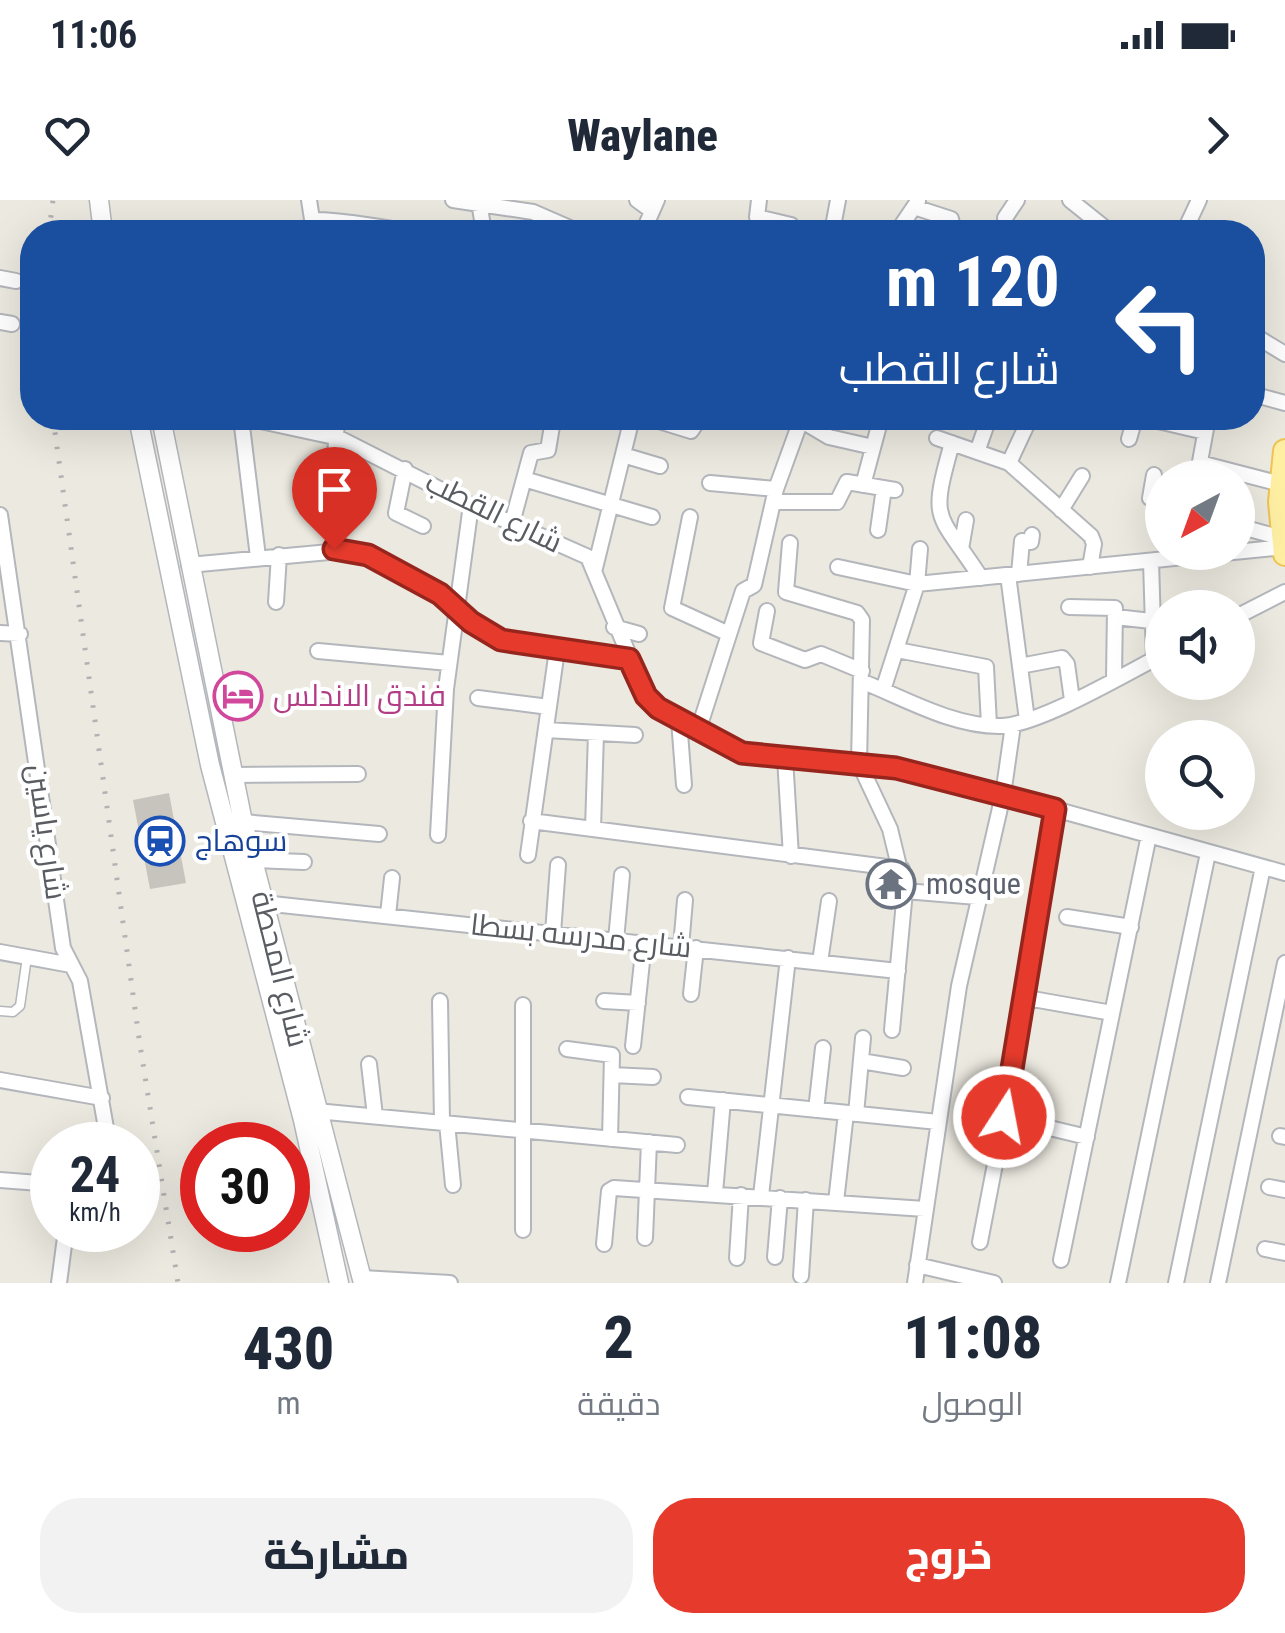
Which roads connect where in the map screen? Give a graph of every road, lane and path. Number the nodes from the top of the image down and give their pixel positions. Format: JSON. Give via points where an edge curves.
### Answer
{"nodes":[{"id":1,"x":453,"y":200,"type":"edge"},
{"id":2,"x":637,"y":200,"type":"edge"},
{"id":3,"x":759,"y":200,"type":"edge"},
{"id":4,"x":1016,"y":200,"type":"edge"},
{"id":5,"x":1075,"y":201,"type":"edge"},
{"id":6,"x":916,"y":203,"type":"edge"},
{"id":7,"x":476,"y":205,"type":"edge"},
{"id":8,"x":655,"y":205,"type":"edge"},
{"id":9,"x":1004,"y":218,"type":"dead end"},
{"id":10,"x":551,"y":220,"type":"edge"},
{"id":11,"x":767,"y":220,"type":"edge"},
{"id":12,"x":952,"y":220,"type":"edge"},
{"id":13,"x":1096,"y":220,"type":"edge"},
{"id":14,"x":0,"y":278,"type":"edge"},
{"id":15,"x":16,"y":281,"type":"dead end"},
{"id":16,"x":140,"y":430,"type":"edge"},
{"id":17,"x":163,"y":430,"type":"edge"},
{"id":18,"x":253,"y":430,"type":"edge"},
{"id":19,"x":304,"y":430,"type":"edge"},
{"id":20,"x":339,"y":430,"type":"edge"},
{"id":21,"x":552,"y":430,"type":"edge"},
{"id":22,"x":629,"y":430,"type":"edge"},
{"id":23,"x":795,"y":430,"type":"edge"},
{"id":24,"x":817,"y":430,"type":"edge"},
{"id":25,"x":878,"y":430,"type":"edge"},
{"id":26,"x":984,"y":430,"type":"edge"},
{"id":27,"x":1024,"y":430,"type":"edge"},
{"id":28,"x":1132,"y":430,"type":"edge"},
{"id":29,"x":1205,"y":430,"type":"edge"},
{"id":30,"x":339,"y":438,"type":"junction"},
{"id":31,"x":1129,"y":439,"type":"dead end"},
{"id":32,"x":873,"y":448,"type":"junction"},
{"id":33,"x":1285,"y":451,"type":"edge"},
{"id":34,"x":977,"y":452,"type":"junction"},
{"id":35,"x":622,"y":455,"type":"junction"},
{"id":36,"x":1200,"y":460,"type":"edge"},
{"id":37,"x":1009,"y":463,"type":"junction"},
{"id":38,"x":660,"y":466,"type":"dead end"},
{"id":39,"x":405,"y":469,"type":"junction"},
{"id":40,"x":1082,"y":476,"type":"dead end"},
{"id":41,"x":524,"y":479,"type":"junction"},
{"id":42,"x":1255,"y":480,"type":"edge"},
{"id":43,"x":334,"y":482,"type":"dead end"},
{"id":44,"x":710,"y":483,"type":"dead end"},
{"id":45,"x":1281,"y":484,"type":"junction"},
{"id":46,"x":862,"y":485,"type":"junction"},
{"id":47,"x":775,"y":496,"type":"junction"},
{"id":48,"x":610,"y":504,"type":"junction"},
{"id":49,"x":471,"y":505,"type":"junction"},
{"id":50,"x":1061,"y":510,"type":"junction"},
{"id":51,"x":0,"y":515,"type":"edge"},
{"id":52,"x":652,"y":517,"type":"dead end"},
{"id":53,"x":690,"y":517,"type":"dead end"},
{"id":54,"x":966,"y":520,"type":"dead end"},
{"id":55,"x":512,"y":523,"type":"junction"},
{"id":56,"x":423,"y":526,"type":"dead end"},
{"id":57,"x":878,"y":530,"type":"dead end"},
{"id":58,"x":1255,"y":534,"type":"edge"},
{"id":59,"x":1032,"y":535,"type":"dead end"},
{"id":60,"x":790,"y":542,"type":"dead end"},
{"id":61,"x":1284,"y":547,"type":"edge"},
{"id":62,"x":920,"y":549,"type":"dead end"},
{"id":63,"x":961,"y":549,"type":"junction"},
{"id":64,"x":1255,"y":550,"type":"edge"},
{"id":65,"x":279,"y":555,"type":"junction"},
{"id":66,"x":258,"y":557,"type":"junction"},
{"id":67,"x":1145,"y":562,"type":"edge"},
{"id":68,"x":189,"y":565,"type":"junction"},
{"id":69,"x":838,"y":566,"type":"dead end"},
{"id":70,"x":1090,"y":567,"type":"junction"},
{"id":71,"x":595,"y":568,"type":"junction"},
{"id":72,"x":1013,"y":574,"type":"junction"},
{"id":73,"x":981,"y":578,"type":"junction"},
{"id":74,"x":917,"y":584,"type":"junction"},
{"id":75,"x":1285,"y":592,"type":"edge"},
{"id":76,"x":276,"y":602,"type":"dead end"},
{"id":77,"x":1069,"y":607,"type":"dead end"},
{"id":78,"x":1255,"y":607,"type":"edge"},
{"id":79,"x":457,"y":608,"type":"junction"},
{"id":80,"x":767,"y":612,"type":"dead end"},
{"id":81,"x":1116,"y":617,"type":"junction"},
{"id":82,"x":1145,"y":620,"type":"edge"},
{"id":83,"x":614,"y":626,"type":"junction"},
{"id":84,"x":0,"y":633,"type":"edge"},
{"id":85,"x":20,"y":634,"type":"junction"},
{"id":86,"x":639,"y":634,"type":"dead end"},
{"id":87,"x":729,"y":634,"type":"junction"},
{"id":88,"x":556,"y":650,"type":"junction"},
{"id":89,"x":897,"y":650,"type":"junction"},
{"id":90,"x":318,"y":651,"type":"dead end"},
{"id":91,"x":629,"y":659,"type":"junction"},
{"id":92,"x":449,"y":663,"type":"junction"},
{"id":93,"x":1145,"y":663,"type":"edge"},
{"id":94,"x":1020,"y":666,"type":"junction"},
{"id":95,"x":862,"y":676,"type":"junction"},
{"id":96,"x":1114,"y":678,"type":"junction"},
{"id":97,"x":884,"y":690,"type":"junction"},
{"id":98,"x":478,"y":698,"type":"dead end"},
{"id":99,"x":1072,"y":700,"type":"junction"},
{"id":100,"x":549,"y":707,"type":"junction"},
{"id":101,"x":679,"y":720,"type":"junction"},
{"id":102,"x":1020,"y":722,"type":"junction"},
{"id":103,"x":988,"y":726,"type":"junction"},
{"id":104,"x":546,"y":730,"type":"junction"},
{"id":105,"x":698,"y":731,"type":"junction"},
{"id":106,"x":596,"y":733,"type":"junction"},
{"id":107,"x":635,"y":735,"type":"dead end"},
{"id":108,"x":785,"y":758,"type":"junction"},
{"id":109,"x":860,"y":763,"type":"junction"},
{"id":110,"x":358,"y":774,"type":"dead end"},
{"id":111,"x":234,"y":775,"type":"junction"},
{"id":112,"x":684,"y":785,"type":"dead end"},
{"id":113,"x":1003,"y":795,"type":"junction"},
{"id":114,"x":1055,"y":809,"type":"junction"},
{"id":115,"x":531,"y":821,"type":"junction"},
{"id":116,"x":243,"y":822,"type":"junction"},
{"id":117,"x":593,"y":829,"type":"junction"},
{"id":118,"x":379,"y":834,"type":"dead end"},
{"id":119,"x":438,"y":835,"type":"dead end"},
{"id":120,"x":1149,"y":836,"type":"junction"},
{"id":121,"x":1208,"y":852,"type":"junction"},
{"id":122,"x":528,"y":854,"type":"dead end"},
{"id":123,"x":790,"y":856,"type":"junction"},
{"id":124,"x":252,"y":860,"type":"junction"},
{"id":125,"x":304,"y":862,"type":"dead end"},
{"id":126,"x":558,"y":864,"type":"dead end"},
{"id":127,"x":1263,"y":867,"type":"junction"},
{"id":128,"x":902,"y":869,"type":"junction"},
{"id":129,"x":1285,"y":873,"type":"edge"},
{"id":130,"x":622,"y":875,"type":"dead end"},
{"id":131,"x":392,"y":878,"type":"dead end"},
{"id":132,"x":904,"y":891,"type":"junction"},
{"id":133,"x":976,"y":897,"type":"junction"},
{"id":134,"x":685,"y":900,"type":"dead end"},
{"id":135,"x":829,"y":901,"type":"dead end"},
{"id":136,"x":263,"y":902,"type":"junction"},
{"id":137,"x":388,"y":915,"type":"junction"},
{"id":138,"x":1067,"y":917,"type":"dead end"},
{"id":139,"x":1130,"y":927,"type":"junction"},
{"id":140,"x":553,"y":933,"type":"junction"},
{"id":141,"x":616,"y":940,"type":"junction"},
{"id":142,"x":644,"y":943,"type":"junction"},
{"id":143,"x":689,"y":948,"type":"junction"},
{"id":144,"x":0,"y":952,"type":"edge"},
{"id":145,"x":27,"y":957,"type":"junction"},
{"id":146,"x":788,"y":958,"type":"junction"},
{"id":147,"x":820,"y":962,"type":"junction"},
{"id":148,"x":1285,"y":964,"type":"edge"},
{"id":149,"x":72,"y":965,"type":"junction"},
{"id":150,"x":898,"y":970,"type":"junction"},
{"id":151,"x":691,"y":994,"type":"dead end"},
{"id":152,"x":1027,"y":998,"type":"junction"},
{"id":153,"x":440,"y":1001,"type":"dead end"},
{"id":154,"x":604,"y":1001,"type":"dead end"},
{"id":155,"x":638,"y":1004,"type":"junction"},
{"id":156,"x":523,"y":1005,"type":"dead end"},
{"id":157,"x":0,"y":1011,"type":"edge"},
{"id":158,"x":1112,"y":1013,"type":"junction"},
{"id":159,"x":892,"y":1030,"type":"dead end"},
{"id":160,"x":863,"y":1038,"type":"dead end"},
{"id":161,"x":633,"y":1046,"type":"dead end"},
{"id":162,"x":823,"y":1048,"type":"dead end"},
{"id":163,"x":567,"y":1050,"type":"dead end"},
{"id":164,"x":861,"y":1061,"type":"junction"},
{"id":165,"x":368,"y":1064,"type":"dead end"},
{"id":166,"x":903,"y":1068,"type":"dead end"},
{"id":167,"x":612,"y":1074,"type":"junction"},
{"id":168,"x":652,"y":1077,"type":"dead end"},
{"id":169,"x":0,"y":1080,"type":"edge"},
{"id":170,"x":688,"y":1096,"type":"dead end"},
{"id":171,"x":102,"y":1098,"type":"junction"},
{"id":172,"x":723,"y":1100,"type":"junction"},
{"id":173,"x":772,"y":1105,"type":"junction"},
{"id":174,"x":816,"y":1110,"type":"junction"},
{"id":175,"x":316,"y":1111,"type":"junction"},
{"id":176,"x":851,"y":1113,"type":"junction"},
{"id":177,"x":375,"y":1116,"type":"junction"},
{"id":178,"x":1004,"y":1117,"type":"junction"},
{"id":179,"x":106,"y":1122,"type":"edge"},
{"id":180,"x":444,"y":1122,"type":"junction"},
{"id":181,"x":938,"y":1122,"type":"junction"},
{"id":182,"x":523,"y":1130,"type":"junction"},
{"id":183,"x":1087,"y":1137,"type":"junction"},
{"id":184,"x":610,"y":1139,"type":"junction"},
{"id":185,"x":649,"y":1142,"type":"junction"},
{"id":186,"x":678,"y":1146,"type":"dead end"},
{"id":187,"x":0,"y":1180,"type":"edge"},
{"id":188,"x":30,"y":1182,"type":"edge"},
{"id":189,"x":453,"y":1185,"type":"dead end"},
{"id":190,"x":1269,"y":1187,"type":"dead end"},
{"id":191,"x":646,"y":1189,"type":"junction"},
{"id":192,"x":1285,"y":1190,"type":"edge"},
{"id":193,"x":715,"y":1192,"type":"junction"},
{"id":194,"x":740,"y":1195,"type":"junction"},
{"id":195,"x":762,"y":1196,"type":"junction"},
{"id":196,"x":780,"y":1198,"type":"junction"},
{"id":197,"x":806,"y":1200,"type":"junction"},
{"id":198,"x":836,"y":1202,"type":"junction"},
{"id":199,"x":925,"y":1209,"type":"junction"},
{"id":200,"x":524,"y":1230,"type":"dead end"},
{"id":201,"x":645,"y":1238,"type":"dead end"},
{"id":202,"x":980,"y":1242,"type":"dead end"},
{"id":203,"x":604,"y":1244,"type":"dead end"},
{"id":204,"x":1265,"y":1249,"type":"dead end"},
{"id":205,"x":63,"y":1252,"type":"edge"},
{"id":206,"x":1285,"y":1253,"type":"edge"},
{"id":207,"x":775,"y":1257,"type":"dead end"},
{"id":208,"x":737,"y":1258,"type":"dead end"},
{"id":209,"x":1061,"y":1260,"type":"dead end"},
{"id":210,"x":917,"y":1265,"type":"junction"},
{"id":211,"x":801,"y":1276,"type":"dead end"},
{"id":212,"x":362,"y":1281,"type":"edge"},
{"id":213,"x":404,"y":1282,"type":"edge"},
{"id":214,"x":59,"y":1283,"type":"edge"},
{"id":215,"x":339,"y":1283,"type":"edge"},
{"id":216,"x":450,"y":1283,"type":"edge"},
{"id":217,"x":915,"y":1283,"type":"edge"},
{"id":218,"x":994,"y":1283,"type":"edge"},
{"id":219,"x":1118,"y":1283,"type":"edge"},
{"id":220,"x":1176,"y":1283,"type":"edge"},
{"id":221,"x":1218,"y":1283,"type":"edge"}],
"edges":[{"from":1,"to":7,"type":"street"},
{"from":2,"to":8,"type":"street"},
{"from":3,"to":11,"type":"street","via":[[757,218]]},
{"from":4,"to":9,"type":"street"},
{"from":5,"to":13,"type":"street"},
{"from":6,"to":12,"type":"street"},
{"from":7,"to":10,"type":"street"},
{"from":14,"to":15,"type":"street"},
{"from":16,"to":215,"type":"street","name":"شارع المحطة","via":[[210,765]]},
{"from":17,"to":68,"type":"street","name":"شارع المحطة"},
{"from":18,"to":66,"type":"street"},
{"from":19,"to":30,"type":"street","name":"شارع القطب"},
{"from":20,"to":30,"type":"street"},
{"from":21,"to":41,"type":"street","via":[[549,447],[533,450]]},
{"from":22,"to":35,"type":"street"},
{"from":23,"to":47,"type":"street"},
{"from":24,"to":32,"type":"street"},
{"from":25,"to":32,"type":"street"},
{"from":26,"to":34,"type":"street"},
{"from":27,"to":37,"type":"street"},
{"from":28,"to":31,"type":"street"},
{"from":29,"to":36,"type":"street"},
{"from":30,"to":39,"type":"street","name":"شارع القطب"},
{"from":30,"to":43,"type":"street"},
{"from":32,"to":46,"type":"street"},
{"from":33,"to":45,"type":"main road"},
{"from":34,"to":37,"type":"street"},
{"from":34,"to":63,"type":"street","via":[[945,440],[937,506]]},
{"from":35,"to":38,"type":"street"},
{"from":35,"to":48,"type":"street"},
{"from":37,"to":50,"type":"street"},
{"from":39,"to":49,"type":"street","name":"شارع القطب"},
{"from":39,"to":56,"type":"street","via":[[396,512]]},
{"from":40,"to":50,"type":"street"},
{"from":41,"to":48,"type":"street"},
{"from":41,"to":55,"type":"street"},
{"from":42,"to":45,"type":"street"},
{"from":44,"to":47,"type":"street"},
{"from":45,"to":61,"type":"main road"},
{"from":46,"to":47,"type":"street","via":[[843,484],[835,503]]},
{"from":46,"to":57,"type":"street","via":[[889,489]]},
{"from":47,"to":87,"type":"street","via":[[754,586],[744,589]]},
{"from":48,"to":52,"type":"street"},
{"from":48,"to":71,"type":"street"},
{"from":49,"to":55,"type":"street","name":"شارع القطب"},
{"from":49,"to":79,"type":"street"},
{"from":50,"to":70,"type":"street","via":[[1092,538]]},
{"from":51,"to":85,"type":"street","name":"شارع ياسين"},
{"from":53,"to":87,"type":"street","via":[[672,608]]},
{"from":54,"to":63,"type":"street"},
{"from":55,"to":71,"type":"street","name":"شارع القطب","via":[[588,557]]},
{"from":58,"to":61,"type":"street"},
{"from":59,"to":72,"type":"street","via":[[1031,542],[1022,542]]},
{"from":60,"to":95,"type":"street","via":[[784,589],[861,616]]},
{"from":61,"to":64,"type":"street"},
{"from":62,"to":74,"type":"street"},
{"from":63,"to":73,"type":"street"},
{"from":65,"to":66,"type":"street"},
{"from":65,"to":76,"type":"street"},
{"from":65,"to":79,"type":"street","via":[[334,549],[368,555]]},
{"from":66,"to":68,"type":"street"},
{"from":67,"to":70,"type":"street"},
{"from":68,"to":111,"type":"street","name":"شارع المحطة"},
{"from":69,"to":74,"type":"street"},
{"from":70,"to":72,"type":"street"},
{"from":71,"to":83,"type":"street","name":"شارع القطب"},
{"from":72,"to":73,"type":"street"},
{"from":72,"to":94,"type":"street"},
{"from":73,"to":74,"type":"street"},
{"from":74,"to":89,"type":"street"},
{"from":75,"to":78,"type":"street"},
{"from":77,"to":81,"type":"street","via":[[1111,605]]},
{"from":79,"to":88,"type":"street","via":[[501,640]]},
{"from":79,"to":92,"type":"street"},
{"from":80,"to":95,"type":"street","via":[[762,644],[805,660],[821,654]]},
{"from":81,"to":82,"type":"street"},
{"from":81,"to":96,"type":"street"},
{"from":83,"to":86,"type":"street"},
{"from":83,"to":91,"type":"street","name":"شارع القطب"},
{"from":84,"to":85,"type":"street"},
{"from":85,"to":149,"type":"street","name":"شارع ياسين","via":[[63,948]]},
{"from":87,"to":105,"type":"street"},
{"from":88,"to":91,"type":"street"},
{"from":88,"to":100,"type":"street"},
{"from":89,"to":97,"type":"street"},
{"from":89,"to":103,"type":"street","via":[[986,666]]},
{"from":90,"to":92,"type":"street"},
{"from":91,"to":101,"type":"street","name":"شارع القطب","via":[[646,696]]},
{"from":92,"to":119,"type":"street"},
{"from":93,"to":96,"type":"street"},
{"from":94,"to":99,"type":"street","via":[[1062,658]]},
{"from":94,"to":102,"type":"street"},
{"from":95,"to":97,"type":"street"},
{"from":95,"to":109,"type":"street"},
{"from":96,"to":99,"type":"street"},
{"from":97,"to":103,"type":"street"},
{"from":98,"to":100,"type":"street"},
{"from":99,"to":102,"type":"street"},
{"from":100,"to":104,"type":"street"},
{"from":101,"to":105,"type":"street","name":"شارع القطب"},
{"from":101,"to":112,"type":"street"},
{"from":102,"to":103,"type":"street"},
{"from":102,"to":113,"type":"street"},
{"from":104,"to":106,"type":"street"},
{"from":104,"to":115,"type":"street"},
{"from":105,"to":108,"type":"street","name":"شارع القطب","via":[[742,753]]},
{"from":106,"to":107,"type":"street"},
{"from":106,"to":117,"type":"street"},
{"from":108,"to":109,"type":"street","name":"شارع القطب"},
{"from":108,"to":123,"type":"street"},
{"from":109,"to":113,"type":"street","name":"شارع القطب"},
{"from":109,"to":128,"type":"street"},
{"from":110,"to":111,"type":"street"},
{"from":111,"to":116,"type":"street","name":"شارع المحطة"},
{"from":113,"to":114,"type":"street","name":"شارع القطب"},
{"from":113,"to":133,"type":"street"},
{"from":114,"to":120,"type":"street","name":"شارع القطب"},
{"from":114,"to":152,"type":"street"},
{"from":115,"to":117,"type":"street"},
{"from":115,"to":122,"type":"street"},
{"from":116,"to":118,"type":"street"},
{"from":116,"to":124,"type":"street","name":"شارع المحطة"},
{"from":117,"to":123,"type":"street"},
{"from":120,"to":121,"type":"street","name":"شارع القطب"},
{"from":120,"to":139,"type":"street"},
{"from":121,"to":127,"type":"street","name":"شارع القطب"},
{"from":121,"to":219,"type":"street"},
{"from":123,"to":128,"type":"street"},
{"from":124,"to":125,"type":"street"},
{"from":124,"to":136,"type":"street","name":"شارع المحطة"},
{"from":126,"to":140,"type":"street"},
{"from":127,"to":129,"type":"street","name":"شارع القطب"},
{"from":127,"to":220,"type":"street"},
{"from":128,"to":132,"type":"street"},
{"from":130,"to":141,"type":"street"},
{"from":131,"to":137,"type":"street"},
{"from":132,"to":133,"type":"street"},
{"from":132,"to":150,"type":"street"},
{"from":133,"to":181,"type":"street"},
{"from":134,"to":143,"type":"street"},
{"from":135,"to":147,"type":"street"},
{"from":136,"to":137,"type":"street","name":"شارع مدرسه بسطا"},
{"from":136,"to":175,"type":"street","name":"شارع المحطة"},
{"from":137,"to":140,"type":"street","name":"شارع مدرسه بسطا"},
{"from":138,"to":139,"type":"street"},
{"from":139,"to":158,"type":"street"},
{"from":140,"to":141,"type":"street","name":"شارع مدرسه بسطا"},
{"from":141,"to":142,"type":"street","name":"شارع مدرسه بسطا"},
{"from":142,"to":143,"type":"street","name":"شارع مدرسه بسطا"},
{"from":142,"to":155,"type":"street"},
{"from":143,"to":146,"type":"street","name":"شارع مدرسه بسطا"},
{"from":143,"to":151,"type":"street"},
{"from":144,"to":145,"type":"street"},
{"from":145,"to":149,"type":"street"},
{"from":145,"to":157,"type":"lane","via":[[20,1006]]},
{"from":146,"to":147,"type":"street","name":"شارع مدرسه بسطا"},
{"from":146,"to":173,"type":"street"},
{"from":147,"to":150,"type":"street","name":"شارع مدرسه بسطا"},
{"from":148,"to":221,"type":"street"},
{"from":149,"to":171,"type":"street","name":"شارع ياسين"},
{"from":150,"to":159,"type":"street"},
{"from":152,"to":158,"type":"street"},
{"from":152,"to":178,"type":"street"},
{"from":153,"to":180,"type":"street"},
{"from":154,"to":155,"type":"street"},
{"from":155,"to":161,"type":"street"},
{"from":156,"to":182,"type":"street"},
{"from":158,"to":183,"type":"street"},
{"from":160,"to":164,"type":"street"},
{"from":162,"to":174,"type":"street"},
{"from":163,"to":167,"type":"street","via":[[610,1053]]},
{"from":164,"to":166,"type":"street"},
{"from":164,"to":176,"type":"street"},
{"from":165,"to":177,"type":"street"},
{"from":167,"to":168,"type":"street"},
{"from":167,"to":184,"type":"street"},
{"from":169,"to":171,"type":"street"},
{"from":170,"to":172,"type":"street"},
{"from":171,"to":179,"type":"street","name":"شارع ياسين"},
{"from":172,"to":173,"type":"street"},
{"from":172,"to":193,"type":"street"},
{"from":173,"to":174,"type":"street"},
{"from":173,"to":195,"type":"street"},
{"from":174,"to":176,"type":"street"},
{"from":175,"to":177,"type":"street"},
{"from":175,"to":212,"type":"street","name":"شارع المحطة"},
{"from":176,"to":181,"type":"street"},
{"from":176,"to":198,"type":"street"},
{"from":177,"to":180,"type":"street"},
{"from":178,"to":183,"type":"street"},
{"from":178,"to":202,"type":"street"},
{"from":180,"to":182,"type":"street"},
{"from":180,"to":189,"type":"street"},
{"from":181,"to":199,"type":"street"},
{"from":182,"to":184,"type":"street"},
{"from":182,"to":200,"type":"street"},
{"from":183,"to":209,"type":"street"},
{"from":184,"to":185,"type":"street"},
{"from":185,"to":186,"type":"street"},
{"from":185,"to":191,"type":"street"},
{"from":187,"to":188,"type":"street"},
{"from":190,"to":192,"type":"street"},
{"from":191,"to":193,"type":"street"},
{"from":191,"to":201,"type":"street"},
{"from":191,"to":203,"type":"street","via":[[609,1191]]},
{"from":193,"to":194,"type":"street"},
{"from":194,"to":195,"type":"street"},
{"from":194,"to":208,"type":"street"},
{"from":195,"to":196,"type":"street"},
{"from":196,"to":197,"type":"street"},
{"from":196,"to":207,"type":"street"},
{"from":197,"to":198,"type":"street"},
{"from":197,"to":211,"type":"street"},
{"from":198,"to":199,"type":"street"},
{"from":199,"to":210,"type":"street"},
{"from":204,"to":206,"type":"street"},
{"from":205,"to":214,"type":"street"},
{"from":210,"to":217,"type":"street"},
{"from":210,"to":218,"type":"street"},
{"from":212,"to":213,"type":"street"},
{"from":213,"to":216,"type":"street"}]}
